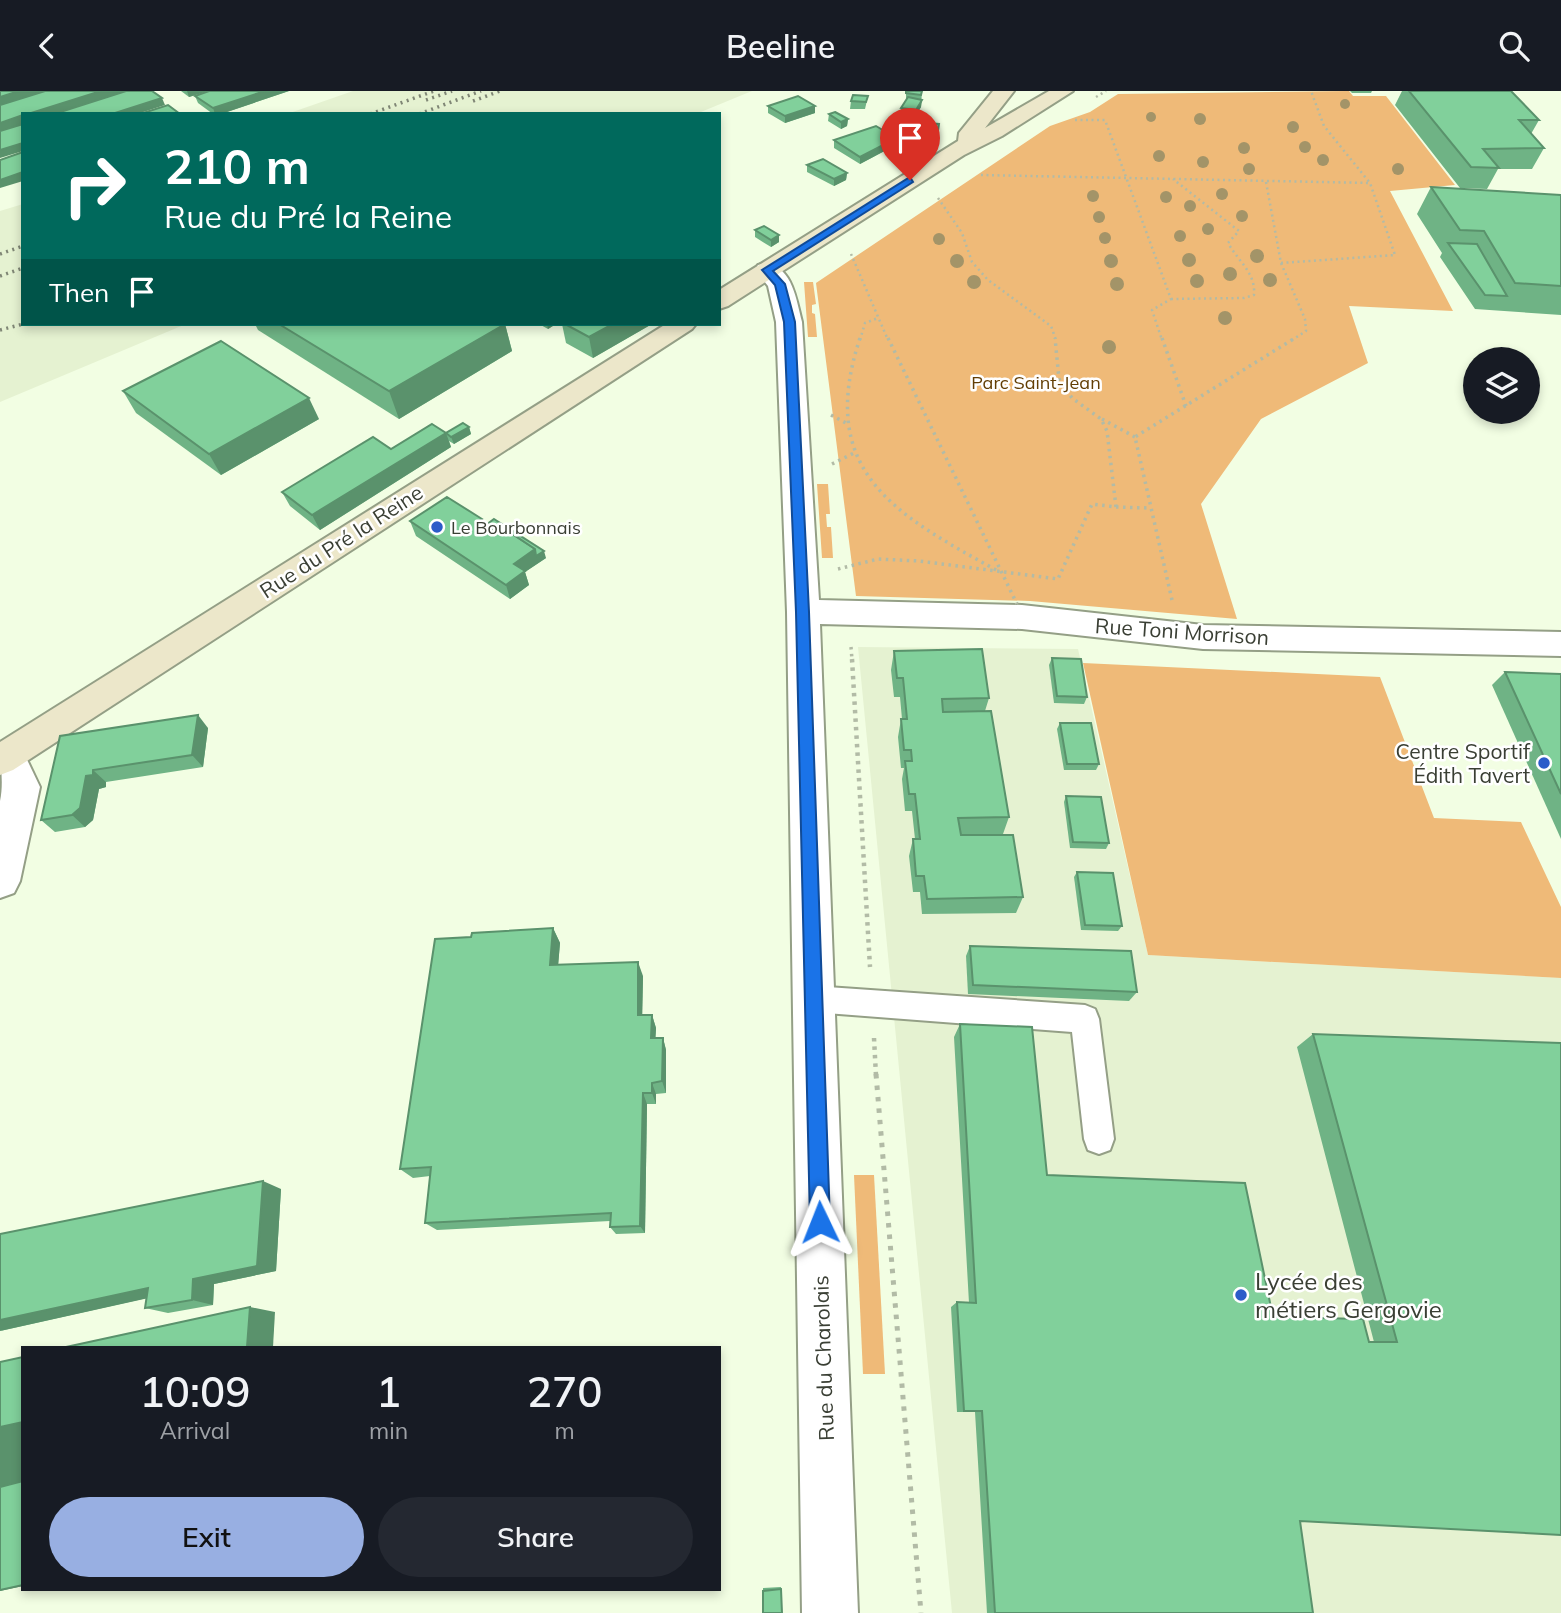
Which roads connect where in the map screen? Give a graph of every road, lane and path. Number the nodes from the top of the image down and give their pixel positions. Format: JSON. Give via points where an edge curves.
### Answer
{"nodes":[{"id":1,"x":1004,"y":91,"type":"edge"},
{"id":2,"x":1063,"y":91,"type":"edge"},
{"id":3,"x":1106,"y":91,"type":"edge"},
{"id":4,"x":1311,"y":91,"type":"edge"},
{"id":5,"x":1085,"y":103,"type":"dead end"},
{"id":6,"x":1066,"y":120,"type":"dead end"},
{"id":7,"x":956,"y":150,"type":"junction"},
{"id":8,"x":985,"y":167,"type":"dead end"},
{"id":9,"x":1123,"y":177,"type":"junction"},
{"id":10,"x":1172,"y":178,"type":"junction"},
{"id":11,"x":1266,"y":182,"type":"junction"},
{"id":12,"x":1370,"y":183,"type":"junction"},
{"id":13,"x":928,"y":204,"type":"dead end"},
{"id":14,"x":851,"y":254,"type":"dead end"},
{"id":15,"x":1281,"y":263,"type":"junction"},
{"id":16,"x":767,"y":270,"type":"junction"},
{"id":17,"x":1171,"y":299,"type":"junction"},
{"id":18,"x":721,"y":300,"type":"edge"},
{"id":19,"x":878,"y":318,"type":"junction"},
{"id":20,"x":680,"y":326,"type":"edge"},
{"id":21,"x":1186,"y":406,"type":"junction"},
{"id":22,"x":828,"y":413,"type":"dead end"},
{"id":23,"x":1101,"y":419,"type":"junction"},
{"id":24,"x":846,"y":423,"type":"junction"},
{"id":25,"x":1135,"y":437,"type":"junction"},
{"id":26,"x":854,"y":453,"type":"junction"},
{"id":27,"x":832,"y":477,"type":"dead end"},
{"id":28,"x":1116,"y":506,"type":"junction"},
{"id":29,"x":1149,"y":508,"type":"junction"},
{"id":30,"x":837,"y":556,"type":"dead end"},
{"id":31,"x":837,"y":569,"type":"junction"},
{"id":32,"x":1005,"y":574,"type":"junction"},
{"id":33,"x":842,"y":579,"type":"dead end"},
{"id":34,"x":1003,"y":604,"type":"dead end"},
{"id":35,"x":1174,"y":607,"type":"dead end"},
{"id":36,"x":803,"y":612,"type":"junction"},
{"id":37,"x":851,"y":640,"type":"dead end"},
{"id":38,"x":1561,"y":644,"type":"edge"},
{"id":39,"x":4,"y":757,"type":"edge"},
{"id":40,"x":0,"y":881,"type":"edge"},
{"id":41,"x":813,"y":999,"type":"junction"},
{"id":42,"x":872,"y":1002,"type":"junction"},
{"id":43,"x":1099,"y":1139,"type":"dead end"},
{"id":44,"x":831,"y":1613,"type":"edge"},
{"id":45,"x":921,"y":1613,"type":"edge"}],
"edges":[{"from":1,"to":7,"type":"main road"},
{"from":2,"to":7,"type":"main road"},
{"from":3,"to":5,"type":"path"},
{"from":4,"to":12,"type":"path","via":[[1324,125]]},
{"from":6,"to":9,"type":"path","via":[[1105,120]]},
{"from":7,"to":16,"type":"main road"},
{"from":8,"to":9,"type":"path","via":[[973,175]]},
{"from":9,"to":10,"type":"path"},
{"from":9,"to":17,"type":"path"},
{"from":10,"to":11,"type":"path"},
{"from":10,"to":17,"type":"path","via":[[1239,230],[1228,243],[1255,280],[1256,289],[1254,295],[1244,298]]},
{"from":11,"to":12,"type":"path"},
{"from":11,"to":15,"type":"path"},
{"from":12,"to":15,"type":"path","via":[[1395,254]]},
{"from":13,"to":23,"type":"path","via":[[938,198],[962,233],[972,262],[988,280],[1051,326],[1058,345],[1059,379],[1072,398]]},
{"from":14,"to":19,"type":"path","bridge":true},
{"from":15,"to":21,"type":"path","via":[[1306,331]]},
{"from":16,"to":18,"type":"main road"},
{"from":16,"to":36,"type":"street","name":"Rue du Charolais","via":[[780,284],[789,322]]},
{"from":17,"to":21,"type":"path","via":[[1152,310]]},
{"from":19,"to":24,"type":"path","via":[[865,323],[854,349],[847,380]]},
{"from":19,"to":32,"type":"path","bridge":true},
{"from":20,"to":39,"type":"main road","name":"Rue du Pré la Reine"},
{"from":21,"to":25,"type":"path"},
{"from":22,"to":24,"type":"path"},
{"from":23,"to":25,"type":"path"},
{"from":23,"to":28,"type":"path","via":[[1110,450]]},
{"from":24,"to":26,"type":"path"},
{"from":25,"to":29,"type":"path"},
{"from":26,"to":27,"type":"path","via":[[832,464]]},
{"from":26,"to":32,"type":"path","via":[[871,482],[909,518]]},
{"from":28,"to":29,"type":"path"},
{"from":28,"to":32,"type":"path","via":[[1092,504],[1058,579]]},
{"from":29,"to":35,"type":"path"},
{"from":30,"to":31,"type":"path"},
{"from":31,"to":32,"type":"path","via":[[878,559]]},
{"from":31,"to":33,"type":"path"},
{"from":32,"to":34,"type":"path","bridge":true,"via":[[1017,604]]},
{"from":36,"to":38,"type":"street","name":"Rue Toni Morrison","via":[[1022,617],[1203,637]]},
{"from":36,"to":41,"type":"street","name":"Rue du Charolais"},
{"from":37,"to":42,"type":"path"},
{"from":39,"to":40,"type":"street","via":[[22,787]]},
{"from":41,"to":42,"type":"lane"},
{"from":41,"to":44,"type":"street","name":"Rue du Charolais"},
{"from":42,"to":43,"type":"lane","via":[[1085,1019]]},
{"from":42,"to":45,"type":"path","via":[[880,1150]]}]}
